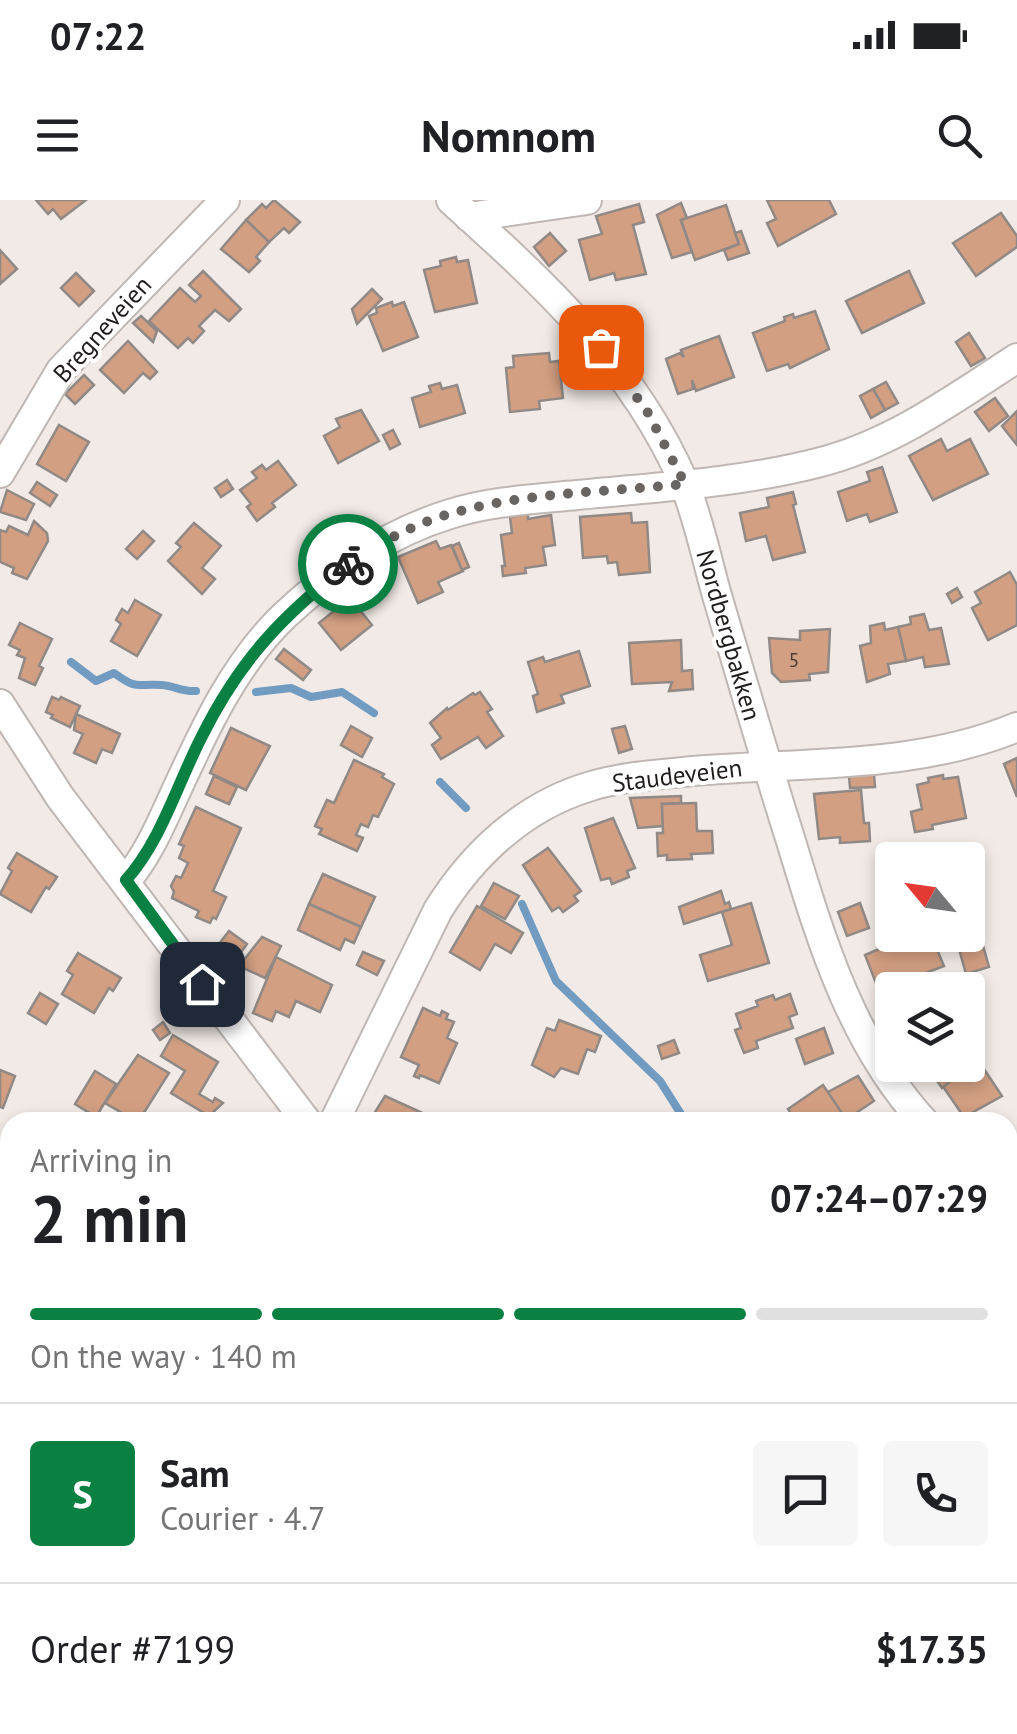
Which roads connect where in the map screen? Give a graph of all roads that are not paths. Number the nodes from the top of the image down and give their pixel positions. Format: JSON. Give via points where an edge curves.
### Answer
{"nodes":[{"id":1,"x":224,"y":200,"type":"edge"},
{"id":2,"x":587,"y":200,"type":"edge"},
{"id":3,"x":460,"y":208,"type":"edge"},
{"id":4,"x":1017,"y":358,"type":"edge"},
{"id":5,"x":0,"y":473,"type":"edge"},
{"id":6,"x":685,"y":484,"type":"junction"},
{"id":7,"x":0,"y":704,"type":"edge"},
{"id":8,"x":1017,"y":727,"type":"edge"},
{"id":9,"x":767,"y":765,"type":"junction"},
{"id":10,"x":126,"y":880,"type":"junction"},
{"id":11,"x":300,"y":1112,"type":"edge"},
{"id":12,"x":339,"y":1112,"type":"edge"},
{"id":13,"x":916,"y":1112,"type":"edge"}],
"edges":[{"from":1,"to":5,"type":"street","name":"Bregneveien","via":[[60,370]]},
{"from":2,"to":3,"type":"street"},
{"from":3,"to":6,"type":"street","name":"Nordbergbakken","via":[[584,326],[648,413]]},
{"from":4,"to":6,"type":"street","via":[[868,446],[794,468]]},
{"from":6,"to":9,"type":"street","name":"Nordbergbakken"},
{"from":6,"to":10,"type":"street","via":[[453,513],[350,562],[283,618],[240,672]]},
{"from":7,"to":10,"type":"street","via":[[60,797]]},
{"from":8,"to":9,"type":"street","name":"Staudeveien","via":[[900,756]]},
{"from":9,"to":12,"type":"street","name":"Staudeveien","via":[[587,787],[501,835],[473,860],[438,910]]},
{"from":9,"to":13,"type":"street","name":"Nordbergbakken","via":[[844,998],[878,1064]]},
{"from":10,"to":11,"type":"street"}]}
